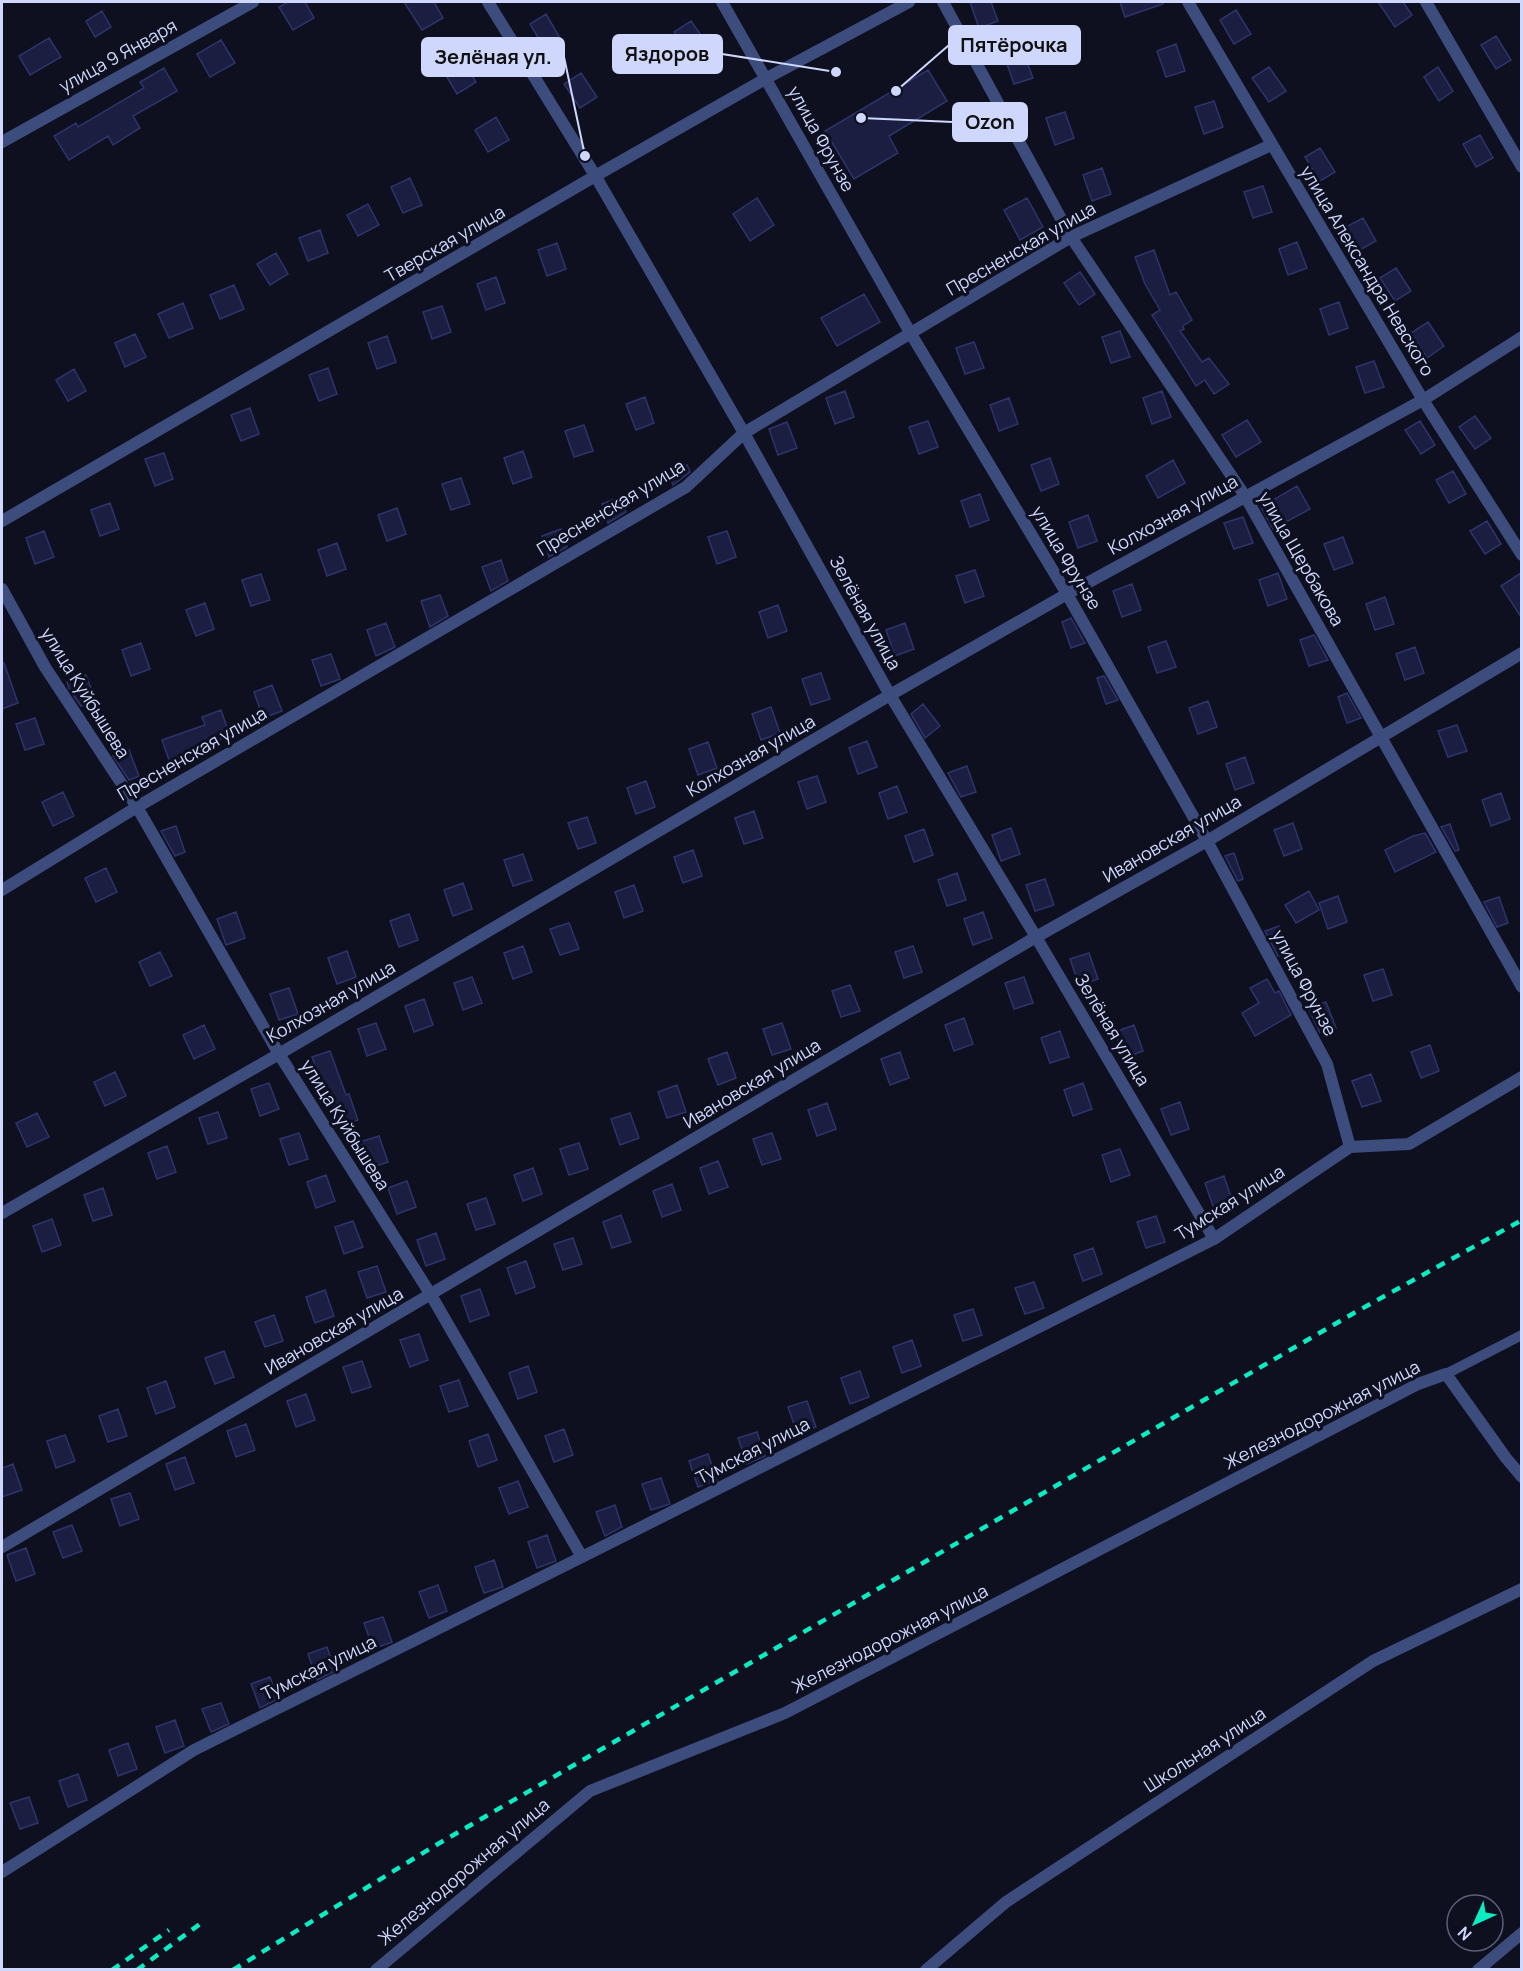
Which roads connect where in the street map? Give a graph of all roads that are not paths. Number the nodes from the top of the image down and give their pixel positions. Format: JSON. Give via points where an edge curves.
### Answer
{"nodes":[{"id":1,"x":253,"y":2,"type":"edge"},
{"id":2,"x":488,"y":2,"type":"edge"},
{"id":3,"x":722,"y":2,"type":"edge"},
{"id":4,"x":909,"y":2,"type":"edge"},
{"id":5,"x":943,"y":2,"type":"edge"},
{"id":6,"x":1188,"y":2,"type":"edge"},
{"id":7,"x":1426,"y":2,"type":"edge"},
{"id":8,"x":767,"y":78,"type":"junction"},
{"id":9,"x":2,"y":142,"type":"edge"},
{"id":10,"x":1271,"y":146,"type":"junction"},
{"id":11,"x":1521,"y":167,"type":"edge"},
{"id":12,"x":596,"y":177,"type":"junction"},
{"id":13,"x":1071,"y":237,"type":"junction"},
{"id":14,"x":911,"y":334,"type":"junction"},
{"id":15,"x":1521,"y":337,"type":"edge"},
{"id":16,"x":1423,"y":400,"type":"junction"},
{"id":17,"x":744,"y":433,"type":"junction"},
{"id":18,"x":1245,"y":496,"type":"junction"},
{"id":19,"x":2,"y":521,"type":"edge"},
{"id":20,"x":1521,"y":555,"type":"edge"},
{"id":21,"x":2,"y":589,"type":"edge"},
{"id":22,"x":1067,"y":594,"type":"junction"},
{"id":23,"x":1521,"y":653,"type":"edge"},
{"id":24,"x":890,"y":695,"type":"junction"},
{"id":25,"x":1382,"y":738,"type":"junction"},
{"id":26,"x":137,"y":807,"type":"junction"},
{"id":27,"x":1207,"y":841,"type":"junction"},
{"id":28,"x":2,"y":890,"type":"edge"},
{"id":29,"x":1036,"y":937,"type":"junction"},
{"id":30,"x":1521,"y":987,"type":"edge"},
{"id":31,"x":279,"y":1054,"type":"junction"},
{"id":32,"x":1521,"y":1077,"type":"edge"},
{"id":33,"x":1350,"y":1147,"type":"junction"},
{"id":34,"x":2,"y":1213,"type":"edge"},
{"id":35,"x":1214,"y":1239,"type":"junction"},
{"id":36,"x":431,"y":1295,"type":"junction"},
{"id":37,"x":1521,"y":1335,"type":"edge"},
{"id":38,"x":1446,"y":1374,"type":"junction"},
{"id":39,"x":1521,"y":1477,"type":"edge"},
{"id":40,"x":2,"y":1547,"type":"edge"},
{"id":41,"x":582,"y":1557,"type":"junction"},
{"id":42,"x":1521,"y":1589,"type":"edge"},
{"id":43,"x":2,"y":1872,"type":"edge"},
{"id":44,"x":1521,"y":1933,"type":"edge"},
{"id":45,"x":376,"y":1970,"type":"edge"},
{"id":46,"x":926,"y":1970,"type":"edge"},
{"id":47,"x":1478,"y":1970,"type":"edge"}],
"edges":[{"from":1,"to":9,"type":"street","name":"улица 9 Января"},
{"from":2,"to":12,"type":"street","name":"Зелёная улица"},
{"from":3,"to":8,"type":"street","name":"улица Фрунзе"},
{"from":4,"to":8,"type":"street","name":"Тверская улица"},
{"from":5,"to":13,"type":"street","name":"улица Щербакова"},
{"from":6,"to":10,"type":"street","name":"улица Александра Невского"},
{"from":7,"to":11,"type":"street"},
{"from":8,"to":12,"type":"street","name":"Тверская улица"},
{"from":8,"to":14,"type":"street","name":"улица Фрунзе"},
{"from":10,"to":13,"type":"street","name":"Пресненская улица"},
{"from":10,"to":16,"type":"street","name":"улица Александра Невского"},
{"from":12,"to":17,"type":"street","name":"Зелёная улица"},
{"from":12,"to":19,"type":"street","name":"Тверская улица"},
{"from":13,"to":14,"type":"street","name":"Пресненская улица"},
{"from":13,"to":18,"type":"street","name":"улица Щербакова"},
{"from":14,"to":17,"type":"street","name":"Пресненская улица"},
{"from":14,"to":22,"type":"street","name":"улица Фрунзе"},
{"from":15,"to":16,"type":"street","name":"Колхозная улица"},
{"from":16,"to":18,"type":"street","name":"Колхозная улица"},
{"from":16,"to":20,"type":"street","name":"улица Александра Невского"},
{"from":17,"to":24,"type":"street","name":"Зелёная улица"},
{"from":17,"to":26,"type":"street","name":"Пресненская улица","via":[[686,487]]},
{"from":18,"to":22,"type":"street","name":"Колхозная улица"},
{"from":18,"to":25,"type":"street","name":"улица Щербакова"},
{"from":21,"to":26,"type":"street","name":"улица Куйбышева","via":[[45,667]]},
{"from":22,"to":24,"type":"street","name":"Колхозная улица"},
{"from":22,"to":27,"type":"street","name":"улица Фрунзе"},
{"from":23,"to":25,"type":"street","name":"Ивановская улица"},
{"from":24,"to":29,"type":"street","name":"Зелёная улица"},
{"from":24,"to":31,"type":"street","name":"Колхозная улица"},
{"from":25,"to":27,"type":"street","name":"Ивановская улица"},
{"from":25,"to":30,"type":"street","name":"улица Щербакова"},
{"from":26,"to":28,"type":"street","name":"Пресненская улица"},
{"from":26,"to":31,"type":"street","name":"улица Куйбышева"},
{"from":27,"to":29,"type":"street","name":"Ивановская улица"},
{"from":27,"to":33,"type":"street","name":"улица Фрунзе","via":[[1327,1064]]},
{"from":29,"to":35,"type":"street","name":"Зелёная улица"},
{"from":29,"to":36,"type":"street","name":"Ивановская улица"},
{"from":31,"to":34,"type":"street","name":"Колхозная улица"},
{"from":31,"to":36,"type":"street","name":"улица Куйбышева"},
{"from":32,"to":33,"type":"street","via":[[1409,1144]]},
{"from":33,"to":35,"type":"street","name":"Тумская улица"},
{"from":35,"to":41,"type":"street","name":"Тумская улица"},
{"from":36,"to":40,"type":"street","name":"Ивановская улица"},
{"from":36,"to":41,"type":"street","name":"улица Куйбышева"},
{"from":37,"to":38,"type":"lane"},
{"from":38,"to":39,"type":"street"},
{"from":38,"to":45,"type":"street","name":"Железнодорожная улица","via":[[1418,1384],[785,1713],[590,1791]]},
{"from":41,"to":43,"type":"street","name":"Тумская улица","via":[[194,1750]]},
{"from":42,"to":46,"type":"street","name":"Школьная улица","via":[[1373,1661],[1006,1902]]},
{"from":44,"to":47,"type":"street"}]}
